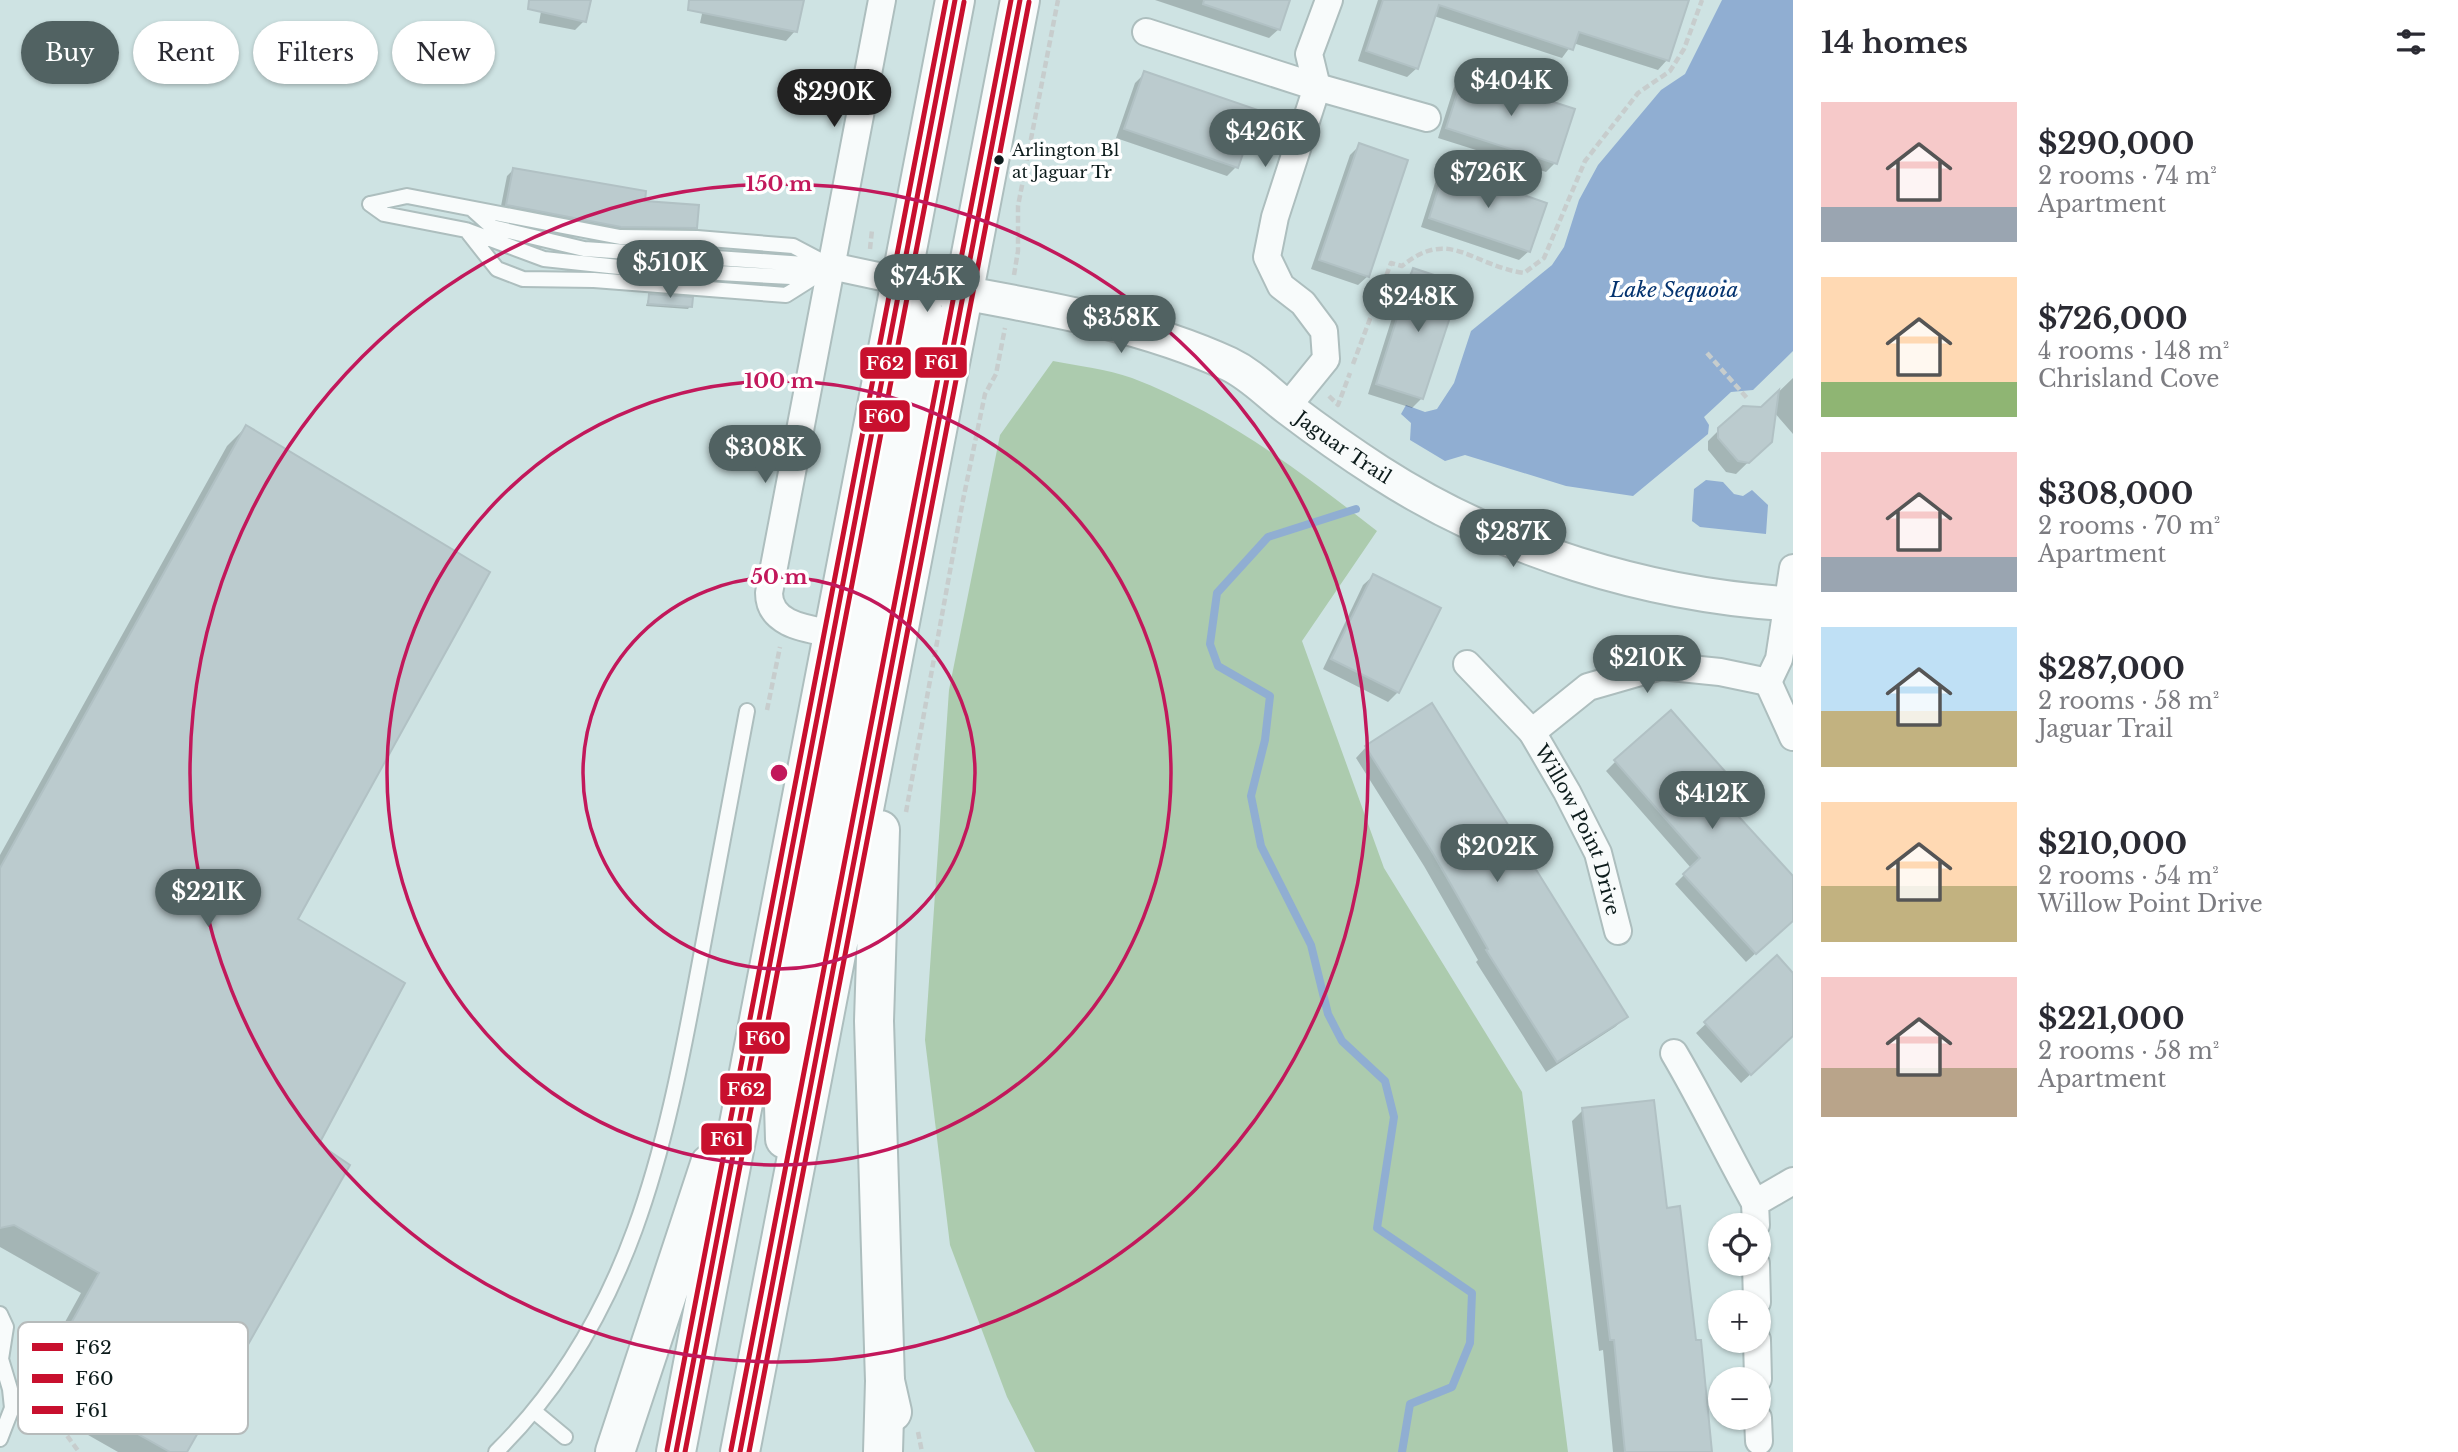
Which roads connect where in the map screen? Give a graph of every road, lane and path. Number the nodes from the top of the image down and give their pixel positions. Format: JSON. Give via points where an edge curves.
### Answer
{"nodes":[{"id":1,"x":882,"y":0,"type":"edge"},
{"id":2,"x":956,"y":0,"type":"edge"},
{"id":3,"x":1020,"y":0,"type":"edge"},
{"id":4,"x":1058,"y":0,"type":"edge"},
{"id":5,"x":1329,"y":0,"type":"edge"},
{"id":6,"x":1702,"y":0,"type":"edge"},
{"id":7,"x":1146,"y":32,"type":"dead end"},
{"id":8,"x":1317,"y":87,"type":"junction"},
{"id":9,"x":1427,"y":118,"type":"dead end"},
{"id":10,"x":466,"y":230,"type":"junction"},
{"id":11,"x":831,"y":266,"type":"junction"},
{"id":12,"x":901,"y":281,"type":"junction"},
{"id":13,"x":964,"y":294,"type":"junction"},
{"id":14,"x":1009,"y":303,"type":"junction"},
{"id":15,"x":1707,"y":353,"type":"dead end"},
{"id":16,"x":1311,"y":377,"type":"junction"},
{"id":17,"x":1747,"y":398,"type":"dead end"},
{"id":18,"x":1287,"y":407,"type":"junction"},
{"id":19,"x":1793,"y":568,"type":"edge"},
{"id":20,"x":1789,"y":604,"type":"edge"},
{"id":21,"x":834,"y":634,"type":"junction"},
{"id":22,"x":897,"y":639,"type":"junction"},
{"id":23,"x":1466,"y":664,"type":"dead end"},
{"id":24,"x":1768,"y":682,"type":"junction"},
{"id":25,"x":747,"y":711,"type":"dead end"},
{"id":26,"x":1532,"y":732,"type":"junction"},
{"id":27,"x":1793,"y":737,"type":"edge"},
{"id":28,"x":904,"y":822,"type":"dead end"},
{"id":29,"x":1618,"y":931,"type":"dead end"},
{"id":30,"x":765,"y":992,"type":"junction"},
{"id":31,"x":1674,"y":1053,"type":"dead end"},
{"id":32,"x":1793,"y":1181,"type":"edge"},
{"id":33,"x":787,"y":1212,"type":"junction"},
{"id":34,"x":1756,"y":1213,"type":"edge"},
{"id":35,"x":1757,"y":1213,"type":"edge"},
{"id":36,"x":0,"y":1314,"type":"edge"},
{"id":37,"x":0,"y":1359,"type":"edge"},
{"id":38,"x":885,"y":1381,"type":"junction"},
{"id":39,"x":10,"y":1389,"type":"junction"},
{"id":40,"x":18,"y":1389,"type":"edge"},
{"id":41,"x":535,"y":1412,"type":"junction"},
{"id":42,"x":66,"y":1434,"type":"edge"},
{"id":43,"x":565,"y":1437,"type":"dead end"},
{"id":44,"x":0,"y":1439,"type":"edge"},
{"id":45,"x":909,"y":1439,"type":"edge"},
{"id":46,"x":79,"y":1452,"type":"edge"},
{"id":47,"x":496,"y":1452,"type":"edge"},
{"id":48,"x":615,"y":1452,"type":"edge"},
{"id":49,"x":676,"y":1452,"type":"edge"},
{"id":50,"x":740,"y":1452,"type":"edge"},
{"id":51,"x":883,"y":1452,"type":"edge"},
{"id":52,"x":922,"y":1452,"type":"edge"}],
"edges":[{"from":1,"to":11,"type":"street"},
{"from":2,"to":12,"type":"highway"},
{"from":3,"to":13,"type":"highway"},
{"from":4,"to":14,"type":"path","via":[[1018,206],[1018,251]]},
{"from":5,"to":8,"type":"street","via":[[1310,54]]},
{"from":6,"to":16,"type":"path","via":[[1684,49],[1670,71],[1638,93],[1585,161],[1544,258],[1524,274],[1501,270],[1444,246],[1421,250],[1402,266],[1391,263],[1338,405]]},
{"from":7,"to":8,"type":"street"},
{"from":8,"to":9,"type":"street"},
{"from":8,"to":16,"type":"street","via":[[1275,217],[1267,257],[1281,286],[1303,303],[1324,331],[1325,359]]},
{"from":10,"to":11,"type":"lane","via":[[544,259],[628,268],[791,277]]},
{"from":10,"to":11,"type":"lane","via":[[497,269],[523,279],[786,295]]},
{"from":10,"to":11,"type":"lane","via":[[384,214],[370,204],[407,196],[471,208],[492,227],[584,249]]},
{"from":11,"to":12,"type":"street"},
{"from":11,"to":21,"type":"street","via":[[769,599],[776,613],[788,622]]},
{"from":12,"to":13,"type":"street","name":"Jaguar Trail"},
{"from":12,"to":21,"type":"highway"},
{"from":12,"to":33,"type":"highway","via":[[918,297],[925,318],[783,1072]]},
{"from":13,"to":14,"type":"street","name":"Jaguar Trail"},
{"from":13,"to":22,"type":"highway"},
{"from":14,"to":18,"type":"street","name":"Jaguar Trail","via":[[1118,326],[1181,345],[1231,365]]},
{"from":14,"to":28,"type":"path","via":[[963,500]]},
{"from":15,"to":17,"type":"path"},
{"from":16,"to":18,"type":"street"},
{"from":18,"to":20,"type":"street","name":"Jaguar Trail","via":[[1380,472],[1514,541],[1672,589]]},
{"from":19,"to":20,"type":"street"},
{"from":20,"to":24,"type":"street","via":[[1779,659]]},
{"from":21,"to":30,"type":"highway"},
{"from":22,"to":33,"type":"highway"},
{"from":22,"to":38,"type":"highway","via":[[882,788],[875,1007]]},
{"from":23,"to":26,"type":"street","name":"Willow Point Drive"},
{"from":24,"to":26,"type":"street","name":"Willow Point Drive","via":[[1661,666],[1588,687]]},
{"from":24,"to":27,"type":"street"},
{"from":25,"to":41,"type":"lane","via":[[665,1138],[642,1214],[615,1280],[560,1378]]},
{"from":26,"to":29,"type":"street","name":"Willow Point Drive","via":[[1598,853]]},
{"from":30,"to":48,"type":"highway"},
{"from":30,"to":49,"type":"highway"},
{"from":31,"to":34,"type":"street","via":[[1706,1106]]},
{"from":32,"to":35,"type":"street"},
{"from":33,"to":50,"type":"highway"},
{"from":36,"to":37,"type":"lane","via":[[6,1327]]},
{"from":37,"to":39,"type":"lane"},
{"from":38,"to":45,"type":"highway"},
{"from":38,"to":51,"type":"highway"},
{"from":39,"to":40,"type":"path"},
{"from":39,"to":44,"type":"lane","via":[[10,1419]]},
{"from":41,"to":43,"type":"lane"},
{"from":41,"to":47,"type":"lane"},
{"from":42,"to":46,"type":"path"},
{"from":45,"to":52,"type":"path"}]}
